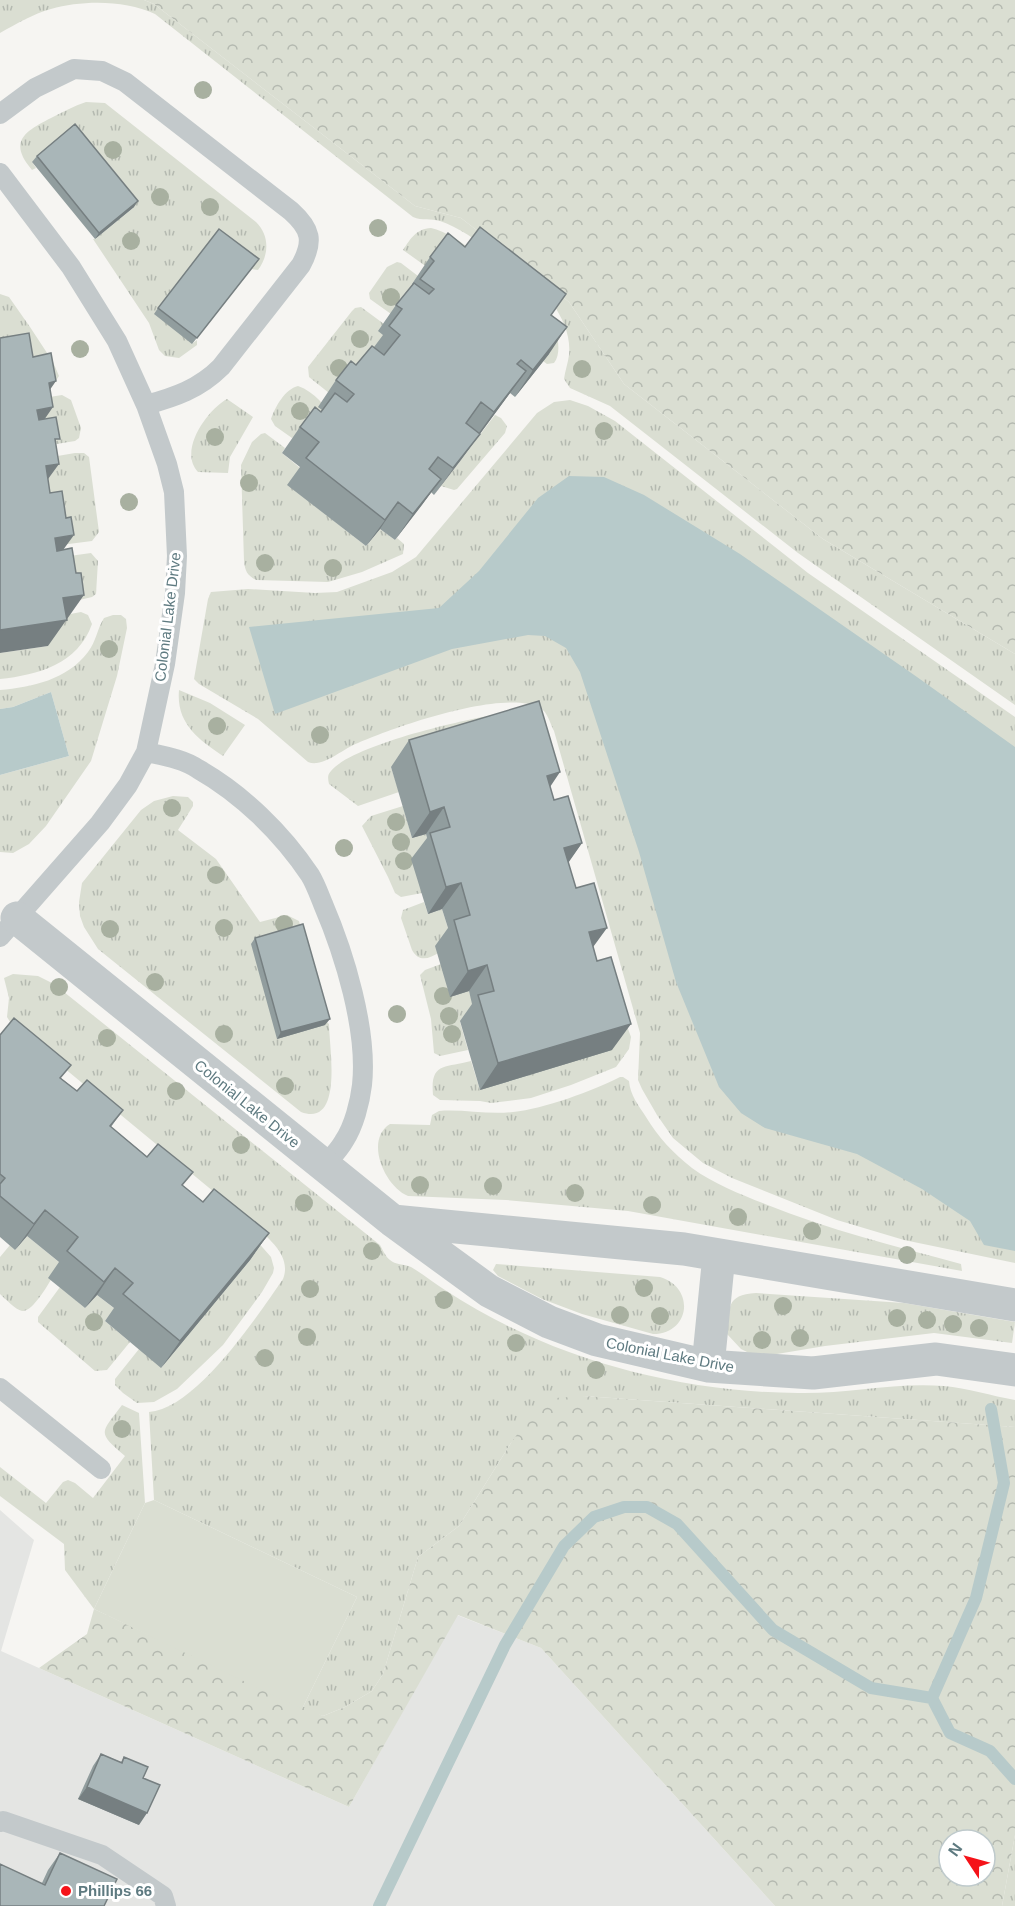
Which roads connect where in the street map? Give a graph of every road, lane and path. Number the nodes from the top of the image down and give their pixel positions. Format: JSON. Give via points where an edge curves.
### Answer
{"nodes":[{"id":1,"x":0,"y":114,"type":"edge"},
{"id":2,"x":0,"y":173,"type":"edge"},
{"id":3,"x":146,"y":405,"type":"junction"},
{"id":4,"x":146,"y":752,"type":"junction"},
{"id":5,"x":6,"y":920,"type":"edge"},
{"id":6,"x":324,"y":1166,"type":"junction"},
{"id":7,"x":393,"y":1221,"type":"junction"},
{"id":8,"x":719,"y":1255,"type":"junction"},
{"id":9,"x":1015,"y":1305,"type":"edge"},
{"id":10,"x":708,"y":1366,"type":"junction"},
{"id":11,"x":1015,"y":1370,"type":"edge"},
{"id":12,"x":0,"y":1388,"type":"edge"},
{"id":13,"x":100,"y":1469,"type":"dead end"},
{"id":14,"x":0,"y":1822,"type":"edge"},
{"id":15,"x":166,"y":1906,"type":"edge"}],
"edges":[{"from":1,"to":3,"type":"lane","via":[[35,88],[74,69],[102,71],[125,82],[291,212],[306,228],[310,240],[301,265],[221,367],[183,394]]},
{"from":2,"to":3,"type":"lane","name":"Colonial Lake Drive","via":[[70,267],[117,340]]},
{"from":3,"to":4,"type":"lane","name":"Colonial Lake Drive","via":[[174,492],[177,556],[165,664]]},
{"from":4,"to":5,"type":"lane","name":"Colonial Lake Drive","via":[[100,823]]},
{"from":4,"to":6,"type":"lane","via":[[197,768],[244,802],[280,836],[311,876],[327,913],[348,971],[363,1070],[345,1140]]},
{"from":5,"to":6,"type":"street","name":"Colonial Lake Drive"},
{"from":6,"to":7,"type":"street","name":"Colonial Lake Drive"},
{"from":7,"to":8,"type":"street"},
{"from":7,"to":10,"type":"street","name":"Colonial Lake Drive","via":[[489,1291],[549,1322],[597,1340]]},
{"from":8,"to":9,"type":"street"},
{"from":8,"to":10,"type":"street"},
{"from":10,"to":11,"type":"street","name":"Colonial Lake Drive","via":[[813,1373],[936,1359]]},
{"from":12,"to":13,"type":"lane"},
{"from":14,"to":15,"type":"lane","via":[[102,1855],[163,1896]]}]}
